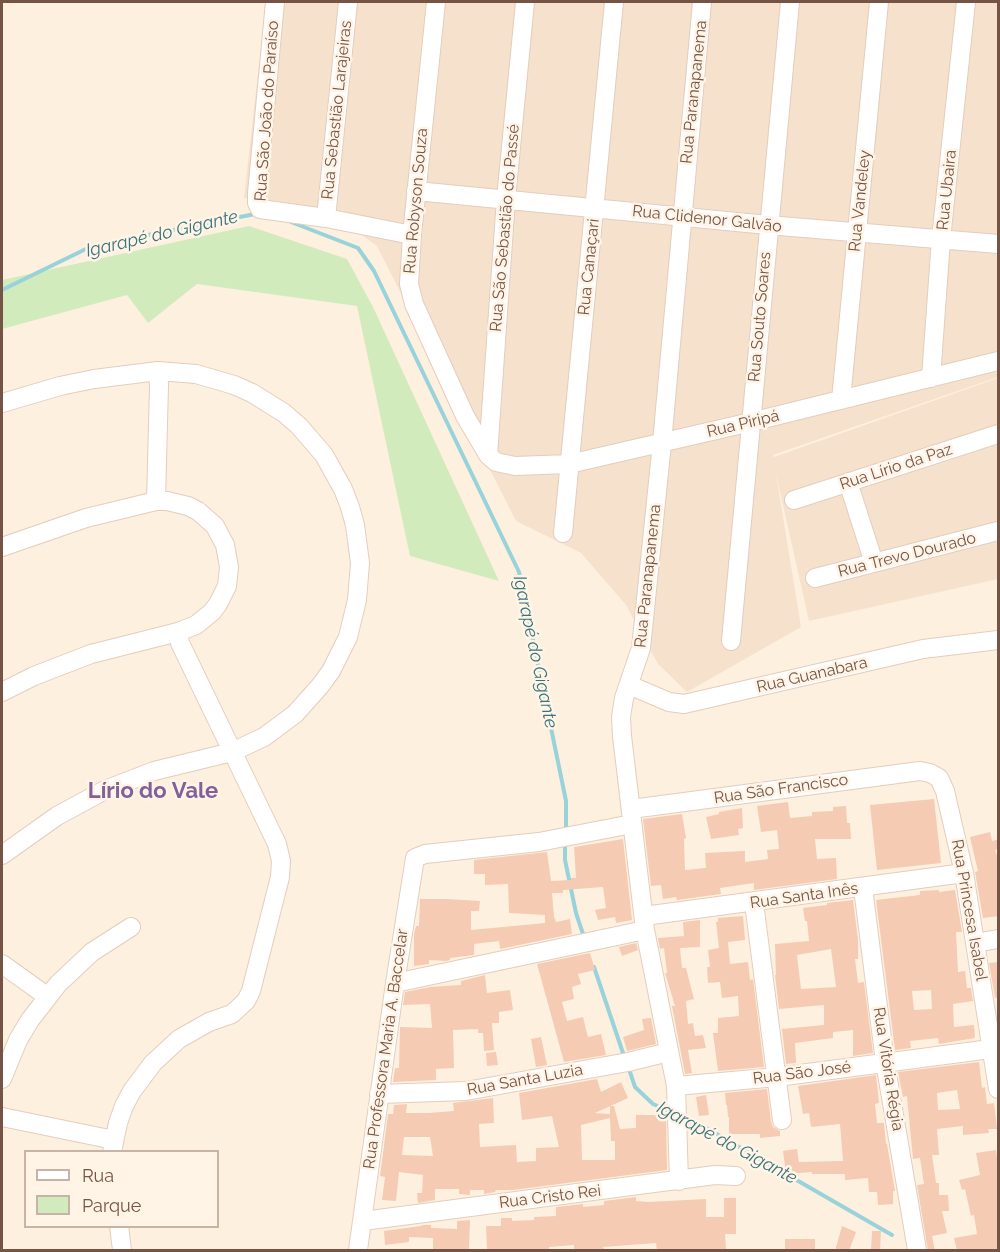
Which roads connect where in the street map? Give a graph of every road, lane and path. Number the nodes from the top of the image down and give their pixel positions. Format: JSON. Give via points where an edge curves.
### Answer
{"nodes":[{"id":1,"x":275,"y":2,"type":"edge"},
{"id":2,"x":348,"y":2,"type":"edge"},
{"id":3,"x":435,"y":2,"type":"edge"},
{"id":4,"x":525,"y":2,"type":"edge"},
{"id":5,"x":614,"y":2,"type":"edge"},
{"id":6,"x":702,"y":2,"type":"edge"},
{"id":7,"x":790,"y":2,"type":"edge"},
{"id":8,"x":879,"y":2,"type":"edge"},
{"id":9,"x":966,"y":2,"type":"edge"},
{"id":10,"x":416,"y":191,"type":"junction"},
{"id":11,"x":506,"y":199,"type":"junction"},
{"id":12,"x":594,"y":209,"type":"junction"},
{"id":13,"x":681,"y":216,"type":"junction"},
{"id":14,"x":326,"y":218,"type":"junction"},
{"id":15,"x":768,"y":225,"type":"junction"},
{"id":16,"x":856,"y":233,"type":"junction"},
{"id":17,"x":412,"y":236,"type":"junction"},
{"id":18,"x":941,"y":239,"type":"junction"},
{"id":19,"x":999,"y":244,"type":"edge"},
{"id":20,"x":999,"y":361,"type":"edge"},
{"id":21,"x":158,"y":371,"type":"junction"},
{"id":22,"x":931,"y":378,"type":"junction"},
{"id":23,"x":841,"y":400,"type":"junction"},
{"id":24,"x":2,"y":403,"type":"edge"},
{"id":25,"x":751,"y":422,"type":"junction"},
{"id":26,"x":999,"y":434,"type":"edge"},
{"id":27,"x":662,"y":443,"type":"junction"},
{"id":28,"x":488,"y":455,"type":"junction"},
{"id":29,"x":569,"y":464,"type":"junction"},
{"id":30,"x":848,"y":482,"type":"junction"},
{"id":31,"x":156,"y":501,"type":"junction"},
{"id":32,"x":794,"y":501,"type":"dead end"},
{"id":33,"x":999,"y":531,"type":"edge"},
{"id":34,"x":563,"y":533,"type":"dead end"},
{"id":35,"x":2,"y":547,"type":"edge"},
{"id":36,"x":874,"y":564,"type":"junction"},
{"id":37,"x":815,"y":578,"type":"dead end"},
{"id":38,"x":178,"y":632,"type":"junction"},
{"id":39,"x":999,"y":640,"type":"edge"},
{"id":40,"x":731,"y":641,"type":"dead end"},
{"id":41,"x":629,"y":685,"type":"junction"},
{"id":42,"x":2,"y":692,"type":"edge"},
{"id":43,"x":232,"y":752,"type":"junction"},
{"id":44,"x":930,"y":773,"type":"joint"},
{"id":45,"x":632,"y":816,"type":"junction"},
{"id":46,"x":425,"y":854,"type":"joint"},
{"id":47,"x":2,"y":855,"type":"edge"},
{"id":48,"x":964,"y":873,"type":"junction"},
{"id":49,"x":862,"y":888,"type":"junction"},
{"id":50,"x":754,"y":903,"type":"junction"},
{"id":51,"x":644,"y":923,"type":"junction"},
{"id":52,"x":131,"y":927,"type":"dead end"},
{"id":53,"x":999,"y":939,"type":"edge"},
{"id":54,"x":975,"y":943,"type":"junction"},
{"id":55,"x":2,"y":964,"type":"edge"},
{"id":56,"x":395,"y":983,"type":"junction"},
{"id":57,"x":48,"y":997,"type":"junction"},
{"id":58,"x":995,"y":1048,"type":"edge"},
{"id":59,"x":669,"y":1052,"type":"junction"},
{"id":60,"x":885,"y":1062,"type":"junction"},
{"id":61,"x":777,"y":1077,"type":"junction"},
{"id":62,"x":2,"y":1079,"type":"edge"},
{"id":63,"x":676,"y":1086,"type":"junction"},
{"id":64,"x":999,"y":1089,"type":"edge"},
{"id":65,"x":379,"y":1094,"type":"junction"},
{"id":66,"x":2,"y":1117,"type":"edge"},
{"id":67,"x":782,"y":1120,"type":"dead end"},
{"id":68,"x":113,"y":1146,"type":"edge"},
{"id":69,"x":736,"y":1176,"type":"dead end"},
{"id":70,"x":679,"y":1180,"type":"junction"},
{"id":71,"x":363,"y":1221,"type":"junction"},
{"id":72,"x":119,"y":1228,"type":"edge"},
{"id":73,"x":122,"y":1251,"type":"edge"},
{"id":74,"x":358,"y":1251,"type":"edge"},
{"id":75,"x":917,"y":1251,"type":"edge"}],
"edges":[{"from":1,"to":14,"type":"street","name":"Rua São João do Paraíso","via":[[257,203],[260,210],[267,212]]},
{"from":2,"to":14,"type":"street","name":"Rua Sebastião Larajeiras"},
{"from":3,"to":10,"type":"street","name":"Rua Robyson Souza"},
{"from":4,"to":11,"type":"street","name":"Rua São Sebastião do Passé"},
{"from":5,"to":12,"type":"street","name":"Rua Canaçari"},
{"from":6,"to":13,"type":"street","name":"Rua Paranapanema"},
{"from":7,"to":15,"type":"street","name":"Rua Souto Soares"},
{"from":8,"to":16,"type":"street","name":"Rua Vandeley"},
{"from":9,"to":18,"type":"street","name":"Rua Ubaira"},
{"from":10,"to":11,"type":"street","name":"Rua Clidenor Galvão"},
{"from":10,"to":17,"type":"street","name":"Rua Robyson Souza"},
{"from":11,"to":12,"type":"street","name":"Rua Clidenor Galvão"},
{"from":11,"to":28,"type":"street","name":"Rua São Sebastião do Passé"},
{"from":12,"to":13,"type":"street","name":"Rua Clidenor Galvão"},
{"from":12,"to":29,"type":"street","name":"Rua Canaçari"},
{"from":13,"to":15,"type":"street","name":"Rua Clidenor Galvão"},
{"from":13,"to":27,"type":"street","name":"Rua Paranapanema"},
{"from":14,"to":17,"type":"street","name":"Rua São João do Paraíso"},
{"from":15,"to":16,"type":"street","name":"Rua Clidenor Galvão"},
{"from":15,"to":25,"type":"street","name":"Rua Souto Soares"},
{"from":16,"to":18,"type":"street","name":"Rua Clidenor Galvão"},
{"from":16,"to":23,"type":"street","name":"Rua Vandeley"},
{"from":17,"to":28,"type":"street","name":"Rua Robyson Souza","via":[[409,284],[414,304],[465,416]]},
{"from":18,"to":19,"type":"street","name":"Rua Clidenor Galvão"},
{"from":18,"to":22,"type":"street","name":"Rua Ubaira"},
{"from":20,"to":22,"type":"street","name":"Rua Piripá"},
{"from":21,"to":24,"type":"street","via":[[94,379]]},
{"from":21,"to":31,"type":"street"},
{"from":21,"to":43,"type":"street","via":[[196,374],[234,385],[284,413],[324,455],[343,489],[355,525],[360,563],[357,600],[348,637],[336,663],[295,714],[264,737]]},
{"from":22,"to":23,"type":"street","name":"Rua Piripá"},
{"from":23,"to":25,"type":"street","name":"Rua Piripá"},
{"from":25,"to":27,"type":"street","name":"Rua Piripá"},
{"from":25,"to":40,"type":"street","name":"Rua Souto Soares"},
{"from":26,"to":30,"type":"street","name":"Rua Lírio da Paz"},
{"from":27,"to":29,"type":"street","name":"Rua Piripá"},
{"from":27,"to":41,"type":"street","name":"Rua Paranapanema","via":[[641,648]]},
{"from":28,"to":29,"type":"street","name":"Rua Piripá","via":[[504,465]]},
{"from":29,"to":34,"type":"street","name":"Rua Canaçari"},
{"from":30,"to":32,"type":"street","name":"Rua Lírio da Paz"},
{"from":30,"to":36,"type":"street"},
{"from":31,"to":35,"type":"street","via":[[86,518]]},
{"from":31,"to":38,"type":"street","via":[[178,503],[198,511],[221,535],[228,556],[229,577],[218,604],[204,619]]},
{"from":33,"to":36,"type":"street","name":"Rua Trevo Dourado"},
{"from":36,"to":37,"type":"street","name":"Rua Trevo Dourado"},
{"from":38,"to":42,"type":"street","via":[[91,654]]},
{"from":38,"to":43,"type":"street"},
{"from":39,"to":41,"type":"street","name":"Rua Guanabara","via":[[923,649],[684,704],[669,702]]},
{"from":41,"to":45,"type":"street","name":"Rua Paranapanema","via":[[624,698],[622,736]]},
{"from":43,"to":47,"type":"street","via":[[163,768],[105,790],[57,816]]},
{"from":43,"to":68,"type":"street","via":[[277,844],[281,861],[251,991],[237,1010],[194,1030],[153,1063],[124,1106]]},
{"from":44,"to":45,"type":"street","name":"Rua São Francisco","via":[[920,771]]},
{"from":44,"to":48,"type":"street","name":"Rua Princesa Isabel","via":[[939,778],[945,791]]},
{"from":45,"to":46,"type":"street","name":"Rua São Francisco","via":[[563,838]]},
{"from":45,"to":51,"type":"street","name":"Rua Paranapanema"},
{"from":46,"to":56,"type":"street","name":"Rua Professora Maria A. Baccelar","via":[[416,858],[413,865]]},
{"from":48,"to":49,"type":"street","name":"Rua Santa Inês"},
{"from":48,"to":54,"type":"street","name":"Rua Princesa Isabel"},
{"from":49,"to":50,"type":"street","name":"Rua Santa Inês"},
{"from":49,"to":60,"type":"street","name":"Rua Vitória Régia"},
{"from":50,"to":51,"type":"street","name":"Rua Santa Inês"},
{"from":50,"to":61,"type":"street"},
{"from":51,"to":56,"type":"street","name":"Rua Santa Inês","via":[[578,943]]},
{"from":51,"to":59,"type":"street","name":"Rua Paranapanema"},
{"from":52,"to":57,"type":"street","via":[[92,952]]},
{"from":53,"to":54,"type":"street"},
{"from":54,"to":58,"type":"street","name":"Rua Princesa Isabel"},
{"from":55,"to":57,"type":"street"},
{"from":56,"to":65,"type":"street","name":"Rua Professora Maria A. Baccelar"},
{"from":57,"to":62,"type":"street","via":[[18,1040]]},
{"from":58,"to":60,"type":"street","name":"Rua São José"},
{"from":58,"to":64,"type":"street","name":"Rua Princesa Isabel"},
{"from":59,"to":63,"type":"street","name":"Rua Paranapanema"},
{"from":59,"to":65,"type":"street","name":"Rua Santa Luzia","via":[[466,1091]]},
{"from":60,"to":61,"type":"street","name":"Rua São José"},
{"from":60,"to":75,"type":"street","name":"Rua Vitória Régia"},
{"from":61,"to":63,"type":"street","name":"Rua São José"},
{"from":61,"to":67,"type":"street"},
{"from":63,"to":70,"type":"street","name":"Rua Paranapanema"},
{"from":65,"to":71,"type":"street","name":"Rua Professora Maria A. Baccelar"},
{"from":66,"to":68,"type":"street"},
{"from":69,"to":70,"type":"street","name":"Rua Cristo Rei"},
{"from":70,"to":71,"type":"street","name":"Rua Cristo Rei"},
{"from":71,"to":74,"type":"street","name":"Rua Professora Maria A. Baccelar"},
{"from":72,"to":73,"type":"street"}]}
